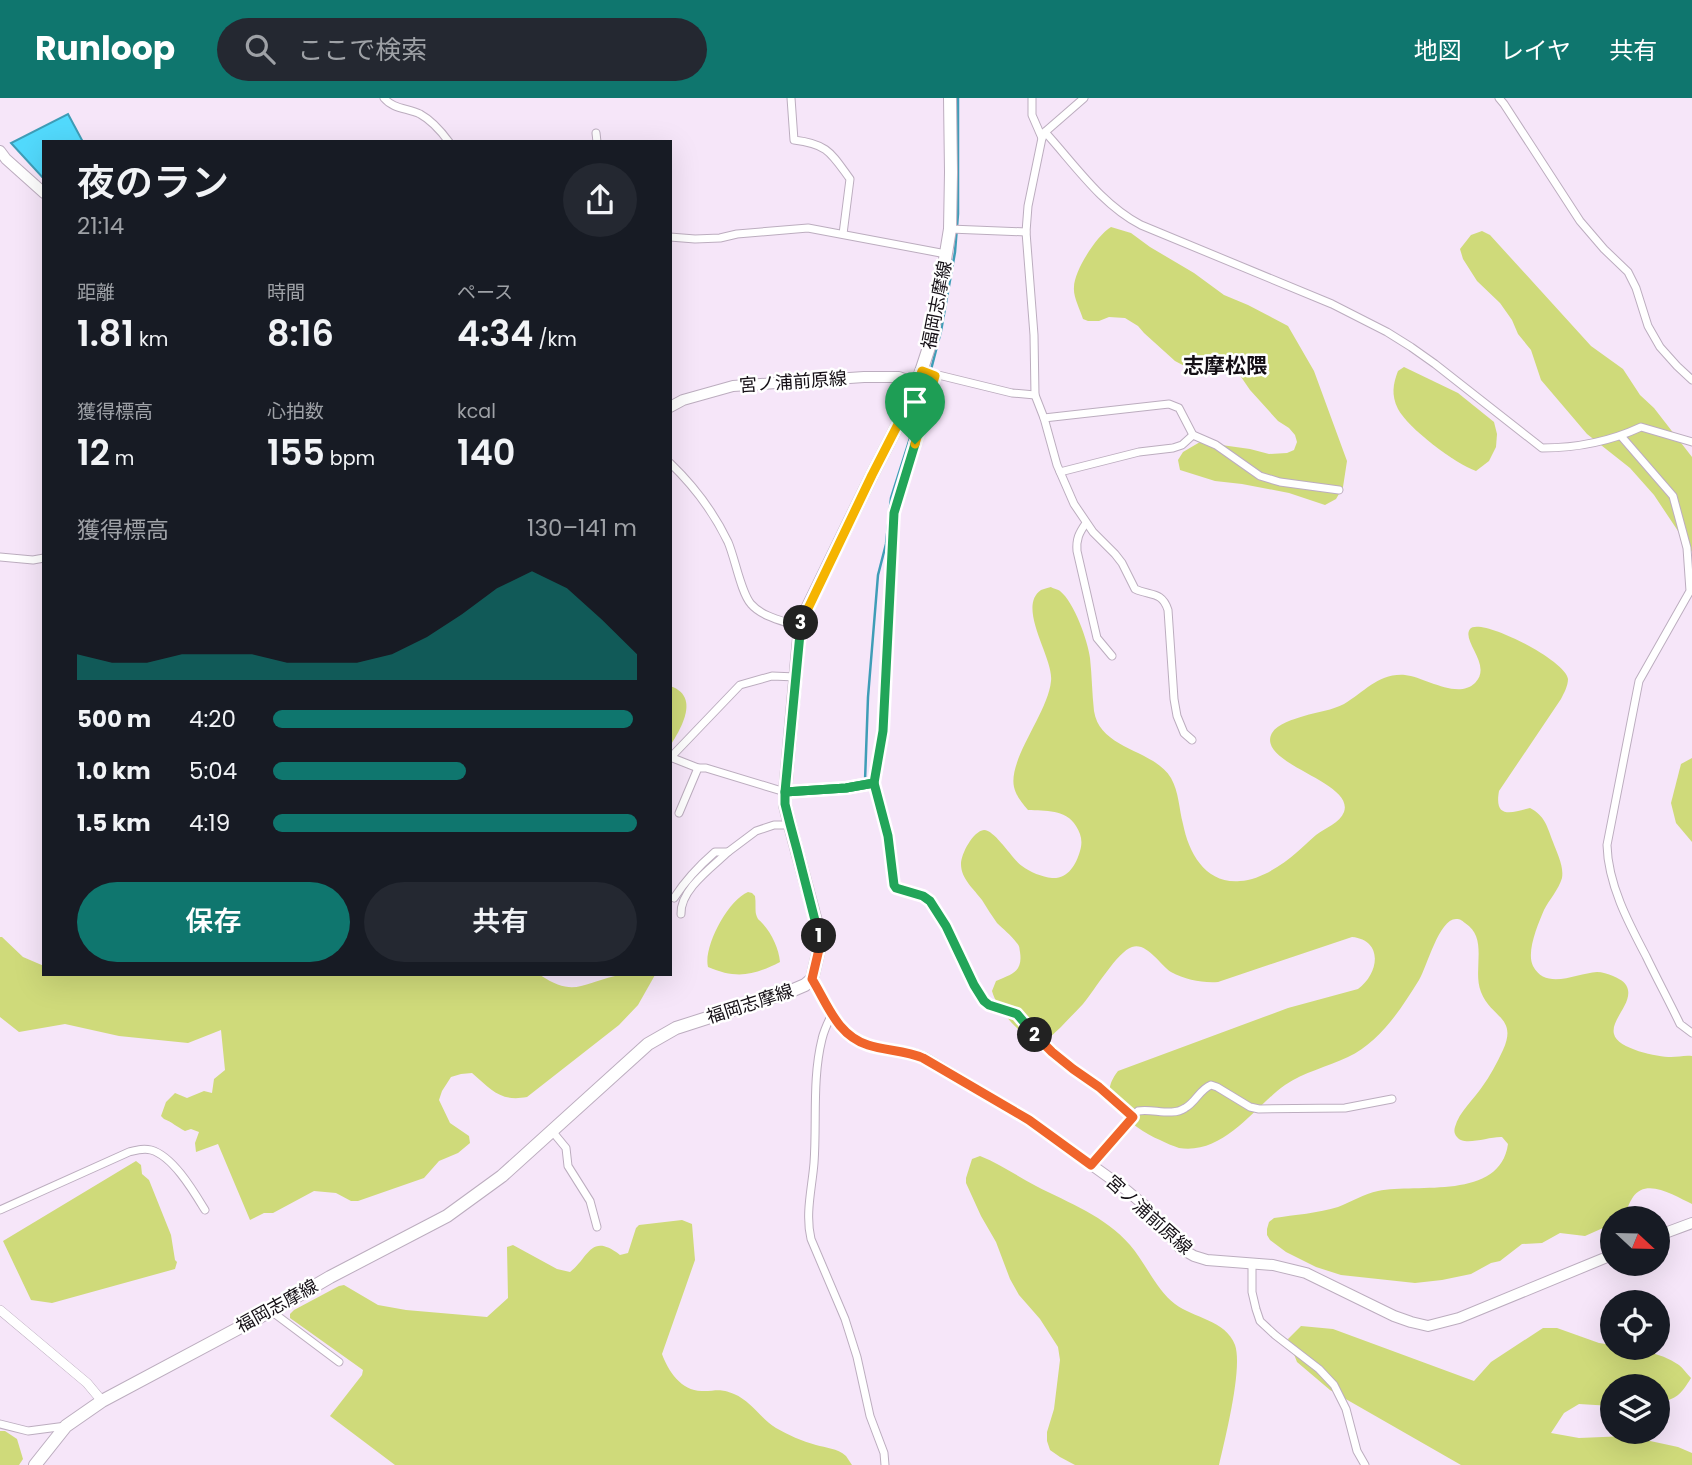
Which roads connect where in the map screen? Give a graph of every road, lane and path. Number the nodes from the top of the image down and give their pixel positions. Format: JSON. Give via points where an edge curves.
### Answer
{"nodes":[{"id":1,"x":384,"y":98,"type":"edge"},
{"id":2,"x":791,"y":98,"type":"edge"},
{"id":3,"x":950,"y":98,"type":"edge"},
{"id":4,"x":1032,"y":98,"type":"edge"},
{"id":5,"x":1084,"y":98,"type":"edge"},
{"id":6,"x":1499,"y":98,"type":"edge"},
{"id":7,"x":1044,"y":135,"type":"junction"},
{"id":8,"x":447,"y":140,"type":"edge"},
{"id":9,"x":0,"y":151,"type":"edge"},
{"id":10,"x":42,"y":191,"type":"edge"},
{"id":11,"x":955,"y":230,"type":"junction"},
{"id":12,"x":1026,"y":232,"type":"junction"},
{"id":13,"x":843,"y":234,"type":"junction"},
{"id":14,"x":672,"y":237,"type":"edge"},
{"id":15,"x":947,"y":254,"type":"junction"},
{"id":16,"x":929,"y":373,"type":"junction"},
{"id":17,"x":1692,"y":380,"type":"edge"},
{"id":18,"x":918,"y":384,"type":"junction"},
{"id":19,"x":1035,"y":395,"type":"junction"},
{"id":20,"x":672,"y":406,"type":"edge"},
{"id":21,"x":1044,"y":418,"type":"junction"},
{"id":22,"x":1193,"y":435,"type":"junction"},
{"id":23,"x":1621,"y":436,"type":"junction"},
{"id":24,"x":1692,"y":442,"type":"edge"},
{"id":25,"x":672,"y":465,"type":"edge"},
{"id":26,"x":1060,"y":472,"type":"junction"},
{"id":27,"x":1339,"y":490,"type":"dead end"},
{"id":28,"x":1086,"y":523,"type":"junction"},
{"id":29,"x":0,"y":557,"type":"edge"},
{"id":30,"x":42,"y":558,"type":"edge"},
{"id":31,"x":800,"y":627,"type":"junction"},
{"id":32,"x":1112,"y":656,"type":"dead end"},
{"id":33,"x":796,"y":677,"type":"junction"},
{"id":34,"x":1192,"y":740,"type":"dead end"},
{"id":35,"x":672,"y":756,"type":"edge"},
{"id":36,"x":672,"y":757,"type":"edge"},
{"id":37,"x":698,"y":768,"type":"junction"},
{"id":38,"x":874,"y":783,"type":"junction"},
{"id":39,"x":785,"y":792,"type":"junction"},
{"id":40,"x":679,"y":813,"type":"dead end"},
{"id":41,"x":790,"y":824,"type":"junction"},
{"id":42,"x":728,"y":852,"type":"junction"},
{"id":43,"x":674,"y":898,"type":"dead end"},
{"id":44,"x":681,"y":914,"type":"dead end"},
{"id":45,"x":812,"y":979,"type":"junction"},
{"id":46,"x":832,"y":1014,"type":"junction"},
{"id":47,"x":1692,"y":1033,"type":"edge"},
{"id":48,"x":1392,"y":1099,"type":"dead end"},
{"id":49,"x":1133,"y":1117,"type":"junction"},
{"id":50,"x":552,"y":1131,"type":"junction"},
{"id":51,"x":1091,"y":1165,"type":"junction"},
{"id":52,"x":0,"y":1210,"type":"edge"},
{"id":53,"x":205,"y":1210,"type":"dead end"},
{"id":54,"x":1692,"y":1223,"type":"edge"},
{"id":55,"x":597,"y":1227,"type":"dead end"},
{"id":56,"x":1670,"y":1231,"type":"edge"},
{"id":57,"x":1600,"y":1260,"type":"edge"},
{"id":58,"x":1252,"y":1264,"type":"junction"},
{"id":59,"x":0,"y":1310,"type":"edge"},
{"id":60,"x":270,"y":1311,"type":"junction"},
{"id":61,"x":339,"y":1362,"type":"dead end"},
{"id":62,"x":102,"y":1401,"type":"junction"},
{"id":63,"x":0,"y":1424,"type":"edge"},
{"id":64,"x":66,"y":1426,"type":"junction"},
{"id":65,"x":35,"y":1465,"type":"edge"},
{"id":66,"x":885,"y":1465,"type":"edge"},
{"id":67,"x":1365,"y":1465,"type":"edge"}],
"edges":[{"from":1,"to":8,"type":"street","via":[[389,105],[429,120]]},
{"from":2,"to":13,"type":"street","via":[[794,140],[814,142],[831,153],[850,179]]},
{"from":3,"to":11,"type":"main road","name":"福岡志摩線"},
{"from":4,"to":7,"type":"street","via":[[1032,115]]},
{"from":5,"to":7,"type":"street"},
{"from":6,"to":17,"type":"street","via":[[1580,221],[1628,272],[1660,347]]},
{"from":7,"to":12,"type":"street"},
{"from":7,"to":23,"type":"street","via":[[1125,217],[1375,326],[1412,347],[1542,448]]},
{"from":9,"to":10,"type":"main road"},
{"from":11,"to":12,"type":"street"},
{"from":11,"to":15,"type":"main road","name":"福岡志摩線"},
{"from":12,"to":19,"type":"street"},
{"from":13,"to":14,"type":"street","via":[[808,229]]},
{"from":13,"to":15,"type":"street"},
{"from":15,"to":16,"type":"main road","name":"福岡志摩線"},
{"from":16,"to":18,"type":"main road","name":"福岡志摩線"},
{"from":16,"to":19,"type":"street"},
{"from":16,"to":38,"type":"street","via":[[894,513],[883,731]]},
{"from":18,"to":20,"type":"main road","name":"宮ノ浦前原線","via":[[899,377],[864,377],[733,386]]},
{"from":18,"to":31,"type":"main road","name":"福岡志摩線"},
{"from":19,"to":21,"type":"street"},
{"from":21,"to":22,"type":"street","via":[[1169,404],[1179,408]]},
{"from":21,"to":26,"type":"street"},
{"from":22,"to":26,"type":"street","via":[[1173,448]]},
{"from":22,"to":27,"type":"street","via":[[1270,480]]},
{"from":23,"to":24,"type":"street","via":[[1641,426]]},
{"from":23,"to":47,"type":"street","via":[[1673,496],[1687,548],[1690,591],[1639,681],[1607,845],[1608,860],[1633,931],[1680,1024]]},
{"from":25,"to":31,"type":"street","via":[[716,520],[734,556],[748,601],[769,616]]},
{"from":26,"to":28,"type":"street"},
{"from":28,"to":32,"type":"street","via":[[1076,540],[1077,551],[1097,638]]},
{"from":28,"to":34,"type":"street","via":[[1122,563],[1135,589],[1166,603],[1177,716]]},
{"from":29,"to":30,"type":"street"},
{"from":31,"to":33,"type":"main road","name":"福岡志摩線"},
{"from":33,"to":35,"type":"street","via":[[772,676],[740,685]]},
{"from":33,"to":39,"type":"main road","name":"福岡志摩線"},
{"from":36,"to":37,"type":"street"},
{"from":37,"to":39,"type":"street"},
{"from":37,"to":40,"type":"street"},
{"from":38,"to":39,"type":"street"},
{"from":38,"to":49,"type":"street","via":[[896,888],[923,896],[936,908],[984,1001],[1017,1014],[1052,1052]]},
{"from":39,"to":41,"type":"main road","name":"福岡志摩線"},
{"from":41,"to":42,"type":"street","via":[[756,831]]},
{"from":41,"to":45,"type":"main road","name":"福岡志摩線","via":[[818,929],[820,945]]},
{"from":42,"to":43,"type":"street","via":[[712,854]]},
{"from":42,"to":44,"type":"street","via":[[691,887],[682,900]]},
{"from":45,"to":46,"type":"main road","name":"宮ノ浦前原線"},
{"from":45,"to":50,"type":"main road","name":"福岡志摩線","via":[[791,991],[676,1028],[648,1044]]},
{"from":46,"to":51,"type":"main road","name":"宮ノ浦前原線","via":[[854,1038],[923,1058],[1029,1120]]},
{"from":46,"to":66,"type":"street","via":[[819,1049],[808,1230],[845,1320]]},
{"from":48,"to":49,"type":"street","via":[[1345,1108],[1259,1110],[1211,1085],[1179,1111],[1138,1111]]},
{"from":49,"to":51,"type":"street"},
{"from":50,"to":55,"type":"street","via":[[566,1148],[568,1166],[590,1201]]},
{"from":50,"to":60,"type":"main road","name":"福岡志摩線","via":[[502,1176],[447,1216]]},
{"from":51,"to":58,"type":"main road","name":"宮ノ浦前原線","via":[[1144,1205],[1180,1248],[1207,1260]]},
{"from":52,"to":53,"type":"street","via":[[140,1149],[159,1153],[186,1179]]},
{"from":54,"to":56,"type":"main road"},
{"from":57,"to":58,"type":"main road","name":"宮ノ浦前原線","via":[[1459,1318],[1428,1326],[1394,1316],[1306,1273]]},
{"from":58,"to":67,"type":"street","via":[[1252,1292],[1261,1321],[1334,1385]]},
{"from":59,"to":62,"type":"street"},
{"from":60,"to":61,"type":"street"},
{"from":60,"to":62,"type":"main road","name":"福岡志摩線"},
{"from":62,"to":64,"type":"main road","name":"福岡志摩線"},
{"from":63,"to":64,"type":"street","via":[[28,1431]]},
{"from":64,"to":65,"type":"main road","name":"福岡志摩線"}]}
